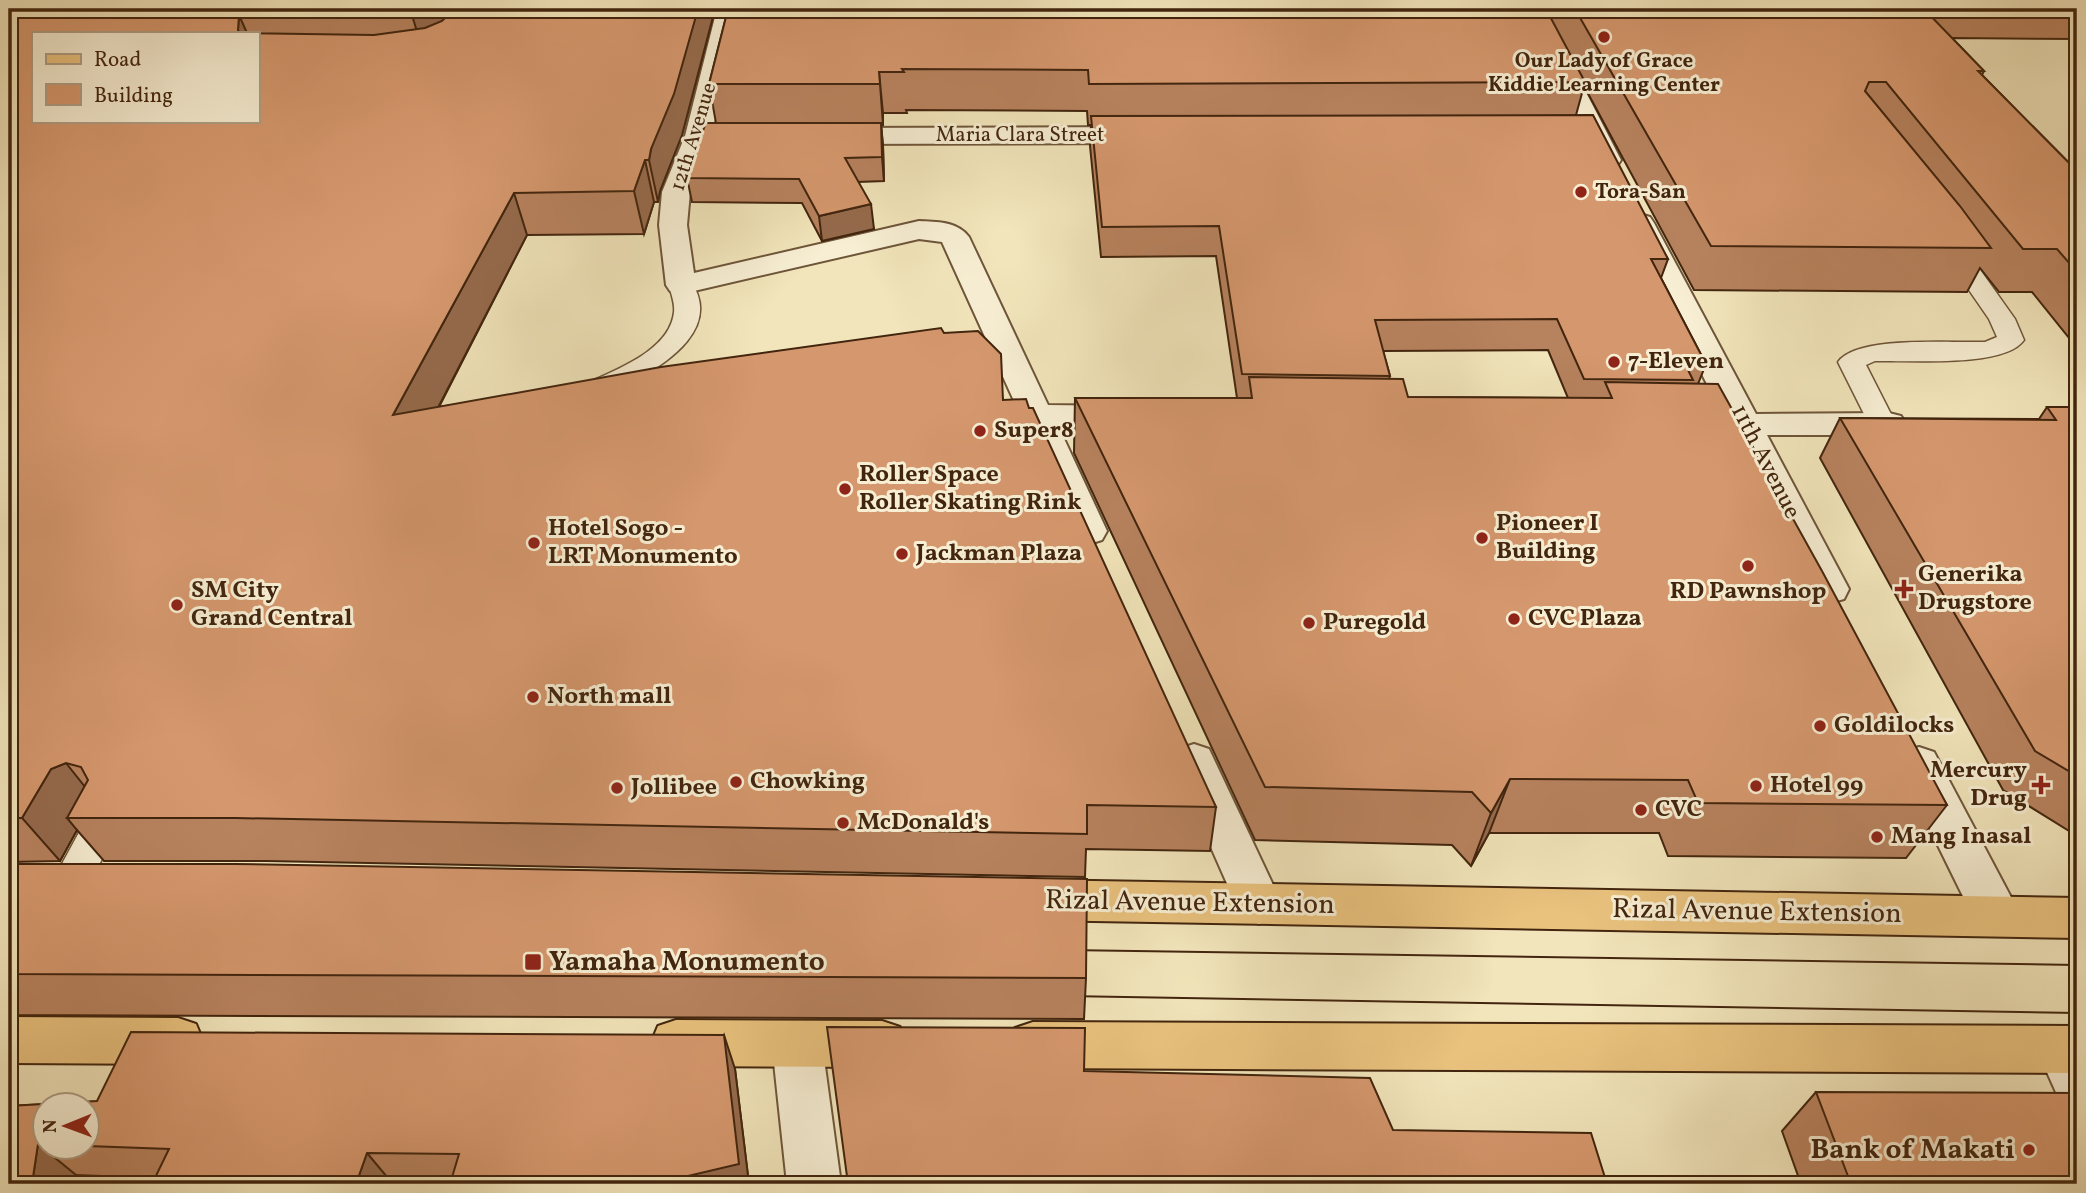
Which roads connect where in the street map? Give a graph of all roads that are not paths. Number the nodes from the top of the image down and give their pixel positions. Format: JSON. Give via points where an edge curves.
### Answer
{"nodes":[{"id":1,"x":729,"y":9,"type":"edge"},
{"id":2,"x":1531,"y":9,"type":"edge"},
{"id":3,"x":1169,"y":135,"type":"edge"},
{"id":4,"x":698,"y":136,"type":"junction"},
{"id":5,"x":726,"y":136,"type":"edge"},
{"id":6,"x":809,"y":136,"type":"edge"},
{"id":7,"x":1933,"y":222,"type":"edge"},
{"id":8,"x":681,"y":285,"type":"junction"},
{"id":9,"x":568,"y":400,"type":"edge"},
{"id":10,"x":1036,"y":415,"type":"junction"},
{"id":11,"x":1162,"y":417,"type":"edge"},
{"id":12,"x":1882,"y":424,"type":"junction"},
{"id":13,"x":1924,"y":424,"type":"edge"},
{"id":14,"x":1663,"y":425,"type":"edge"},
{"id":15,"x":1746,"y":426,"type":"junction"},
{"id":16,"x":1105,"y":566,"type":"edge"},
{"id":17,"x":1847,"y":622,"type":"edge"},
{"id":18,"x":1179,"y":729,"type":"edge"},
{"id":19,"x":1903,"y":732,"type":"edge"},
{"id":20,"x":102,"y":825,"type":"edge"},
{"id":21,"x":72,"y":884,"type":"edge"},
{"id":22,"x":997,"y":900,"type":"edge"},
{"id":23,"x":1259,"y":904,"type":"junction"},
{"id":24,"x":1996,"y":915,"type":"junction"},
{"id":25,"x":2077,"y":918,"type":"edge"},
{"id":26,"x":9,"y":1040,"type":"edge"},
{"id":27,"x":226,"y":1041,"type":"edge"},
{"id":28,"x":629,"y":1043,"type":"edge"},
{"id":29,"x":797,"y":1044,"type":"junction"},
{"id":30,"x":921,"y":1045,"type":"edge"},
{"id":31,"x":989,"y":1045,"type":"edge"},
{"id":32,"x":2072,"y":1061,"type":"edge"},
{"id":33,"x":814,"y":1184,"type":"edge"}],
"edges":[{"from":1,"to":4,"type":"street","name":"12th Avenue"},
{"from":2,"to":15,"type":"street","name":"11th Avenue","via":[[1582,134],[1623,189]]},
{"from":3,"to":6,"type":"street","name":"Maria Clara Street"},
{"from":4,"to":5,"type":"street"},
{"from":4,"to":8,"type":"street","name":"12th Avenue","via":[[676,192],[673,225]]},
{"from":7,"to":12,"type":"lane","via":[[2002,319],[2011,340],[1990,350],[1871,353],[1851,362]]},
{"from":8,"to":9,"type":"lane","via":[[687,312],[675,341],[642,366]]},
{"from":8,"to":10,"type":"street","via":[[919,230],[943,231],[954,237]]},
{"from":10,"to":11,"type":"street"},
{"from":10,"to":16,"type":"street"},
{"from":12,"to":13,"type":"street"},
{"from":12,"to":15,"type":"street"},
{"from":14,"to":15,"type":"street"},
{"from":15,"to":17,"type":"street","name":"11th Avenue"},
{"from":18,"to":23,"type":"street"},
{"from":19,"to":24,"type":"street"},
{"from":20,"to":21,"type":"lane"},
{"from":22,"to":23,"type":"main road","name":"Rizal Avenue Extension"},
{"from":23,"to":24,"type":"main road","name":"Rizal Avenue Extension"},
{"from":24,"to":25,"type":"main road","name":"Rizal Avenue Extension"},
{"from":26,"to":27,"type":"main road"},
{"from":28,"to":29,"type":"main road"},
{"from":29,"to":30,"type":"main road"},
{"from":29,"to":33,"type":"street"},
{"from":31,"to":32,"type":"main road"}]}
